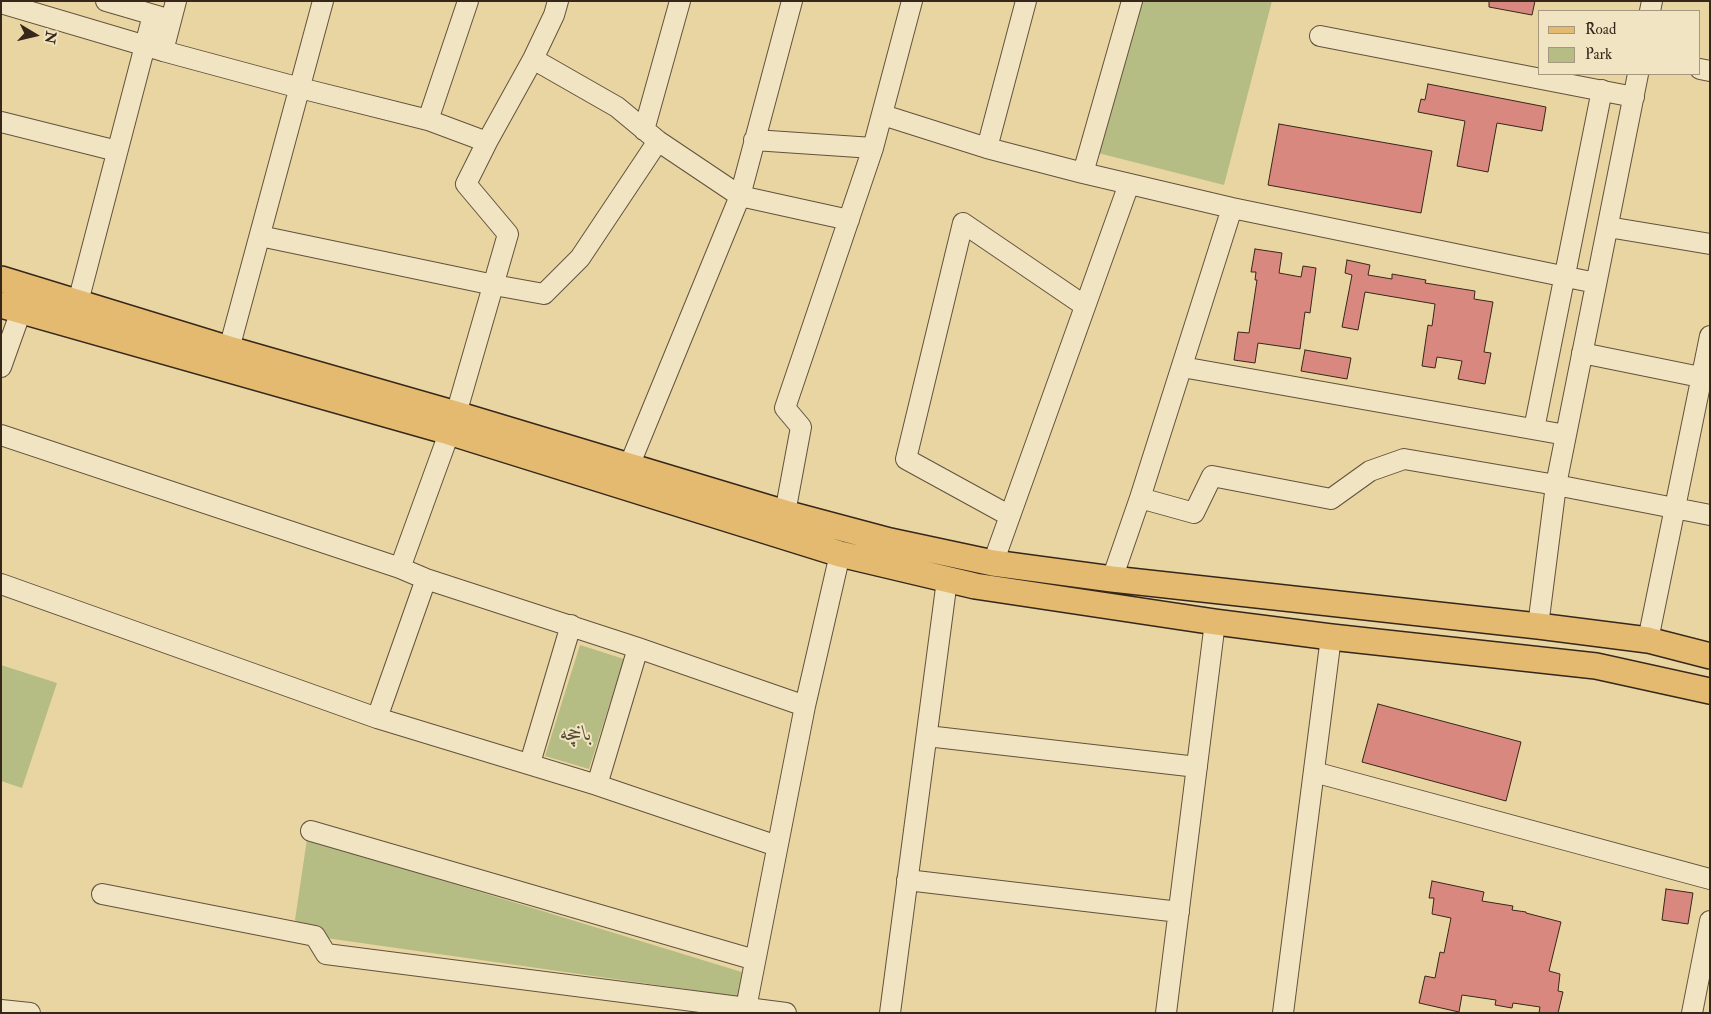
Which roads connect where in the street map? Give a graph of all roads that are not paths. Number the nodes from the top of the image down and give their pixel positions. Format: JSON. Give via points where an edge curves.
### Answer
{"nodes":[{"id":1,"x":106,"y":1,"type":"edge"},
{"id":2,"x":323,"y":1,"type":"edge"},
{"id":3,"x":468,"y":1,"type":"edge"},
{"id":4,"x":558,"y":1,"type":"edge"},
{"id":5,"x":680,"y":1,"type":"edge"},
{"id":6,"x":792,"y":1,"type":"edge"},
{"id":7,"x":912,"y":1,"type":"edge"},
{"id":8,"x":1026,"y":1,"type":"edge"},
{"id":9,"x":1132,"y":1,"type":"edge"},
{"id":10,"x":1,"y":3,"type":"edge"},
{"id":11,"x":167,"y":12,"type":"edge"},
{"id":12,"x":1320,"y":36,"type":"dead end"},
{"id":13,"x":155,"y":48,"type":"junction"},
{"id":14,"x":534,"y":59,"type":"junction"},
{"id":15,"x":1638,"y":75,"type":"edge"},
{"id":16,"x":300,"y":88,"type":"junction"},
{"id":17,"x":1602,"y":90,"type":"junction"},
{"id":18,"x":1634,"y":96,"type":"junction"},
{"id":19,"x":883,"y":115,"type":"junction"},
{"id":20,"x":428,"y":120,"type":"junction"},
{"id":21,"x":1,"y":122,"type":"edge"},
{"id":22,"x":651,"y":136,"type":"junction"},
{"id":23,"x":754,"y":140,"type":"junction"},
{"id":24,"x":487,"y":142,"type":"junction"},
{"id":25,"x":874,"y":148,"type":"junction"},
{"id":26,"x":988,"y":148,"type":"junction"},
{"id":27,"x":117,"y":151,"type":"junction"},
{"id":28,"x":1082,"y":173,"type":"junction"},
{"id":29,"x":1129,"y":184,"type":"junction"},
{"id":30,"x":740,"y":196,"type":"junction"},
{"id":31,"x":1232,"y":208,"type":"junction"},
{"id":32,"x":849,"y":220,"type":"junction"},
{"id":33,"x":1608,"y":227,"type":"junction"},
{"id":34,"x":260,"y":236,"type":"junction"},
{"id":35,"x":1710,"y":244,"type":"edge"},
{"id":36,"x":1564,"y":276,"type":"junction"},
{"id":37,"x":1,"y":279,"type":"edge"},
{"id":38,"x":1596,"y":283,"type":"junction"},
{"id":39,"x":494,"y":285,"type":"junction"},
{"id":40,"x":78,"y":302,"type":"junction"},
{"id":41,"x":1085,"y":306,"type":"junction"},
{"id":42,"x":11,"y":308,"type":"edge"},
{"id":43,"x":1710,"y":336,"type":"edge"},
{"id":44,"x":229,"y":349,"type":"junction"},
{"id":45,"x":1582,"y":353,"type":"junction"},
{"id":46,"x":1,"y":367,"type":"edge"},
{"id":47,"x":1182,"y":367,"type":"junction"},
{"id":48,"x":1705,"y":378,"type":"edge"},
{"id":49,"x":452,"y":423,"type":"junction"},
{"id":50,"x":1534,"y":429,"type":"junction"},
{"id":51,"x":1,"y":435,"type":"edge"},
{"id":52,"x":1566,"y":435,"type":"junction"},
{"id":53,"x":629,"y":466,"type":"junction"},
{"id":54,"x":1556,"y":485,"type":"junction"},
{"id":55,"x":1140,"y":498,"type":"junction"},
{"id":56,"x":1675,"y":508,"type":"junction"},
{"id":57,"x":785,"y":513,"type":"junction"},
{"id":58,"x":1710,"y":515,"type":"edge"},
{"id":59,"x":1010,"y":516,"type":"junction"},
{"id":60,"x":840,"y":554,"type":"junction"},
{"id":61,"x":993,"y":563,"type":"junction"},
{"id":62,"x":400,"y":568,"type":"junction"},
{"id":63,"x":426,"y":578,"type":"junction"},
{"id":64,"x":1112,"y":579,"type":"junction"},
{"id":65,"x":947,"y":580,"type":"junction"},
{"id":66,"x":1,"y":584,"type":"edge"},
{"id":67,"x":1215,"y":622,"type":"junction"},
{"id":68,"x":571,"y":625,"type":"junction"},
{"id":69,"x":1538,"y":626,"type":"junction"},
{"id":70,"x":1331,"y":637,"type":"junction"},
{"id":71,"x":1648,"y":640,"type":"junction"},
{"id":72,"x":638,"y":648,"type":"junction"},
{"id":73,"x":1710,"y":656,"type":"edge"},
{"id":74,"x":1710,"y":691,"type":"edge"},
{"id":75,"x":805,"y":706,"type":"junction"},
{"id":76,"x":377,"y":718,"type":"junction"},
{"id":77,"x":927,"y":736,"type":"junction"},
{"id":78,"x":530,"y":764,"type":"junction"},
{"id":79,"x":1197,"y":767,"type":"junction"},
{"id":80,"x":1314,"y":772,"type":"junction"},
{"id":81,"x":597,"y":785,"type":"junction"},
{"id":82,"x":311,"y":831,"type":"dead end"},
{"id":83,"x":776,"y":846,"type":"junction"},
{"id":84,"x":1710,"y":879,"type":"edge"},
{"id":85,"x":907,"y":880,"type":"junction"},
{"id":86,"x":102,"y":894,"type":"dead end"},
{"id":87,"x":1178,"y":912,"type":"junction"},
{"id":88,"x":1710,"y":921,"type":"edge"},
{"id":89,"x":755,"y":960,"type":"junction"},
{"id":90,"x":736,"y":1009,"type":"edge"},
{"id":91,"x":1,"y":1010,"type":"edge"},
{"id":92,"x":30,"y":1013,"type":"edge"},
{"id":93,"x":786,"y":1013,"type":"edge"},
{"id":94,"x":890,"y":1013,"type":"edge"},
{"id":95,"x":1166,"y":1013,"type":"edge"},
{"id":96,"x":1283,"y":1013,"type":"edge"},
{"id":97,"x":1692,"y":1013,"type":"edge"}],
"edges":[{"from":1,"to":11,"type":"street"},
{"from":2,"to":16,"type":"street"},
{"from":3,"to":20,"type":"street"},
{"from":4,"to":14,"type":"street"},
{"from":5,"to":22,"type":"street"},
{"from":6,"to":23,"type":"street"},
{"from":7,"to":19,"type":"street"},
{"from":8,"to":26,"type":"street"},
{"from":9,"to":28,"type":"street"},
{"from":10,"to":13,"type":"street"},
{"from":11,"to":13,"type":"street"},
{"from":12,"to":17,"type":"street"},
{"from":13,"to":16,"type":"street"},
{"from":13,"to":27,"type":"street"},
{"from":14,"to":22,"type":"street","via":[[617,107]]},
{"from":14,"to":24,"type":"street"},
{"from":15,"to":18,"type":"street"},
{"from":16,"to":20,"type":"street"},
{"from":16,"to":34,"type":"street"},
{"from":17,"to":18,"type":"street"},
{"from":17,"to":36,"type":"street"},
{"from":18,"to":33,"type":"street"},
{"from":19,"to":25,"type":"street"},
{"from":19,"to":26,"type":"street"},
{"from":20,"to":24,"type":"street"},
{"from":21,"to":27,"type":"street"},
{"from":22,"to":30,"type":"street"},
{"from":22,"to":39,"type":"street","via":[[580,258],[544,294]]},
{"from":23,"to":25,"type":"street"},
{"from":23,"to":30,"type":"street"},
{"from":24,"to":39,"type":"street","via":[[466,184],[508,234]]},
{"from":25,"to":32,"type":"street"},
{"from":26,"to":28,"type":"street"},
{"from":27,"to":40,"type":"street"},
{"from":28,"to":29,"type":"street"},
{"from":29,"to":31,"type":"street"},
{"from":29,"to":41,"type":"street"},
{"from":30,"to":32,"type":"street"},
{"from":30,"to":53,"type":"street"},
{"from":31,"to":36,"type":"street"},
{"from":31,"to":47,"type":"street"},
{"from":32,"to":57,"type":"street","via":[[785,408],[801,427]]},
{"from":33,"to":35,"type":"street"},
{"from":33,"to":38,"type":"street"},
{"from":34,"to":39,"type":"street"},
{"from":34,"to":44,"type":"street"},
{"from":36,"to":38,"type":"street"},
{"from":36,"to":50,"type":"street"},
{"from":37,"to":40,"type":"main road"},
{"from":38,"to":45,"type":"street"},
{"from":39,"to":49,"type":"street"},
{"from":40,"to":44,"type":"main road"},
{"from":41,"to":59,"type":"street"},
{"from":41,"to":59,"type":"street","via":[[963,222],[906,460]]},
{"from":42,"to":46,"type":"street"},
{"from":42,"to":49,"type":"main road"},
{"from":43,"to":48,"type":"street"},
{"from":44,"to":49,"type":"main road"},
{"from":45,"to":48,"type":"street"},
{"from":45,"to":52,"type":"street"},
{"from":47,"to":50,"type":"street"},
{"from":47,"to":55,"type":"street"},
{"from":48,"to":56,"type":"street"},
{"from":49,"to":53,"type":"main road"},
{"from":49,"to":60,"type":"main road"},
{"from":49,"to":62,"type":"street"},
{"from":50,"to":52,"type":"street"},
{"from":51,"to":62,"type":"street"},
{"from":52,"to":54,"type":"street"},
{"from":53,"to":57,"type":"main road"},
{"from":54,"to":55,"type":"street","via":[[1404,459],[1370,471],[1332,500],[1212,476],[1194,514]]},
{"from":54,"to":56,"type":"street"},
{"from":54,"to":69,"type":"street"},
{"from":55,"to":64,"type":"street"},
{"from":56,"to":58,"type":"street"},
{"from":56,"to":71,"type":"street"},
{"from":57,"to":61,"type":"main road","via":[[890,541]]},
{"from":59,"to":61,"type":"street"},
{"from":60,"to":65,"type":"main road"},
{"from":60,"to":75,"type":"street"},
{"from":61,"to":64,"type":"main road"},
{"from":62,"to":63,"type":"street"},
{"from":63,"to":68,"type":"street"},
{"from":63,"to":76,"type":"street"},
{"from":64,"to":69,"type":"main road"},
{"from":65,"to":67,"type":"main road"},
{"from":65,"to":77,"type":"street"},
{"from":66,"to":76,"type":"street"},
{"from":67,"to":70,"type":"main road"},
{"from":67,"to":79,"type":"street"},
{"from":68,"to":72,"type":"street"},
{"from":68,"to":78,"type":"street"},
{"from":69,"to":71,"type":"main road"},
{"from":70,"to":74,"type":"main road","via":[[1596,666]]},
{"from":70,"to":80,"type":"street"},
{"from":71,"to":73,"type":"main road"},
{"from":72,"to":75,"type":"street"},
{"from":72,"to":81,"type":"street"},
{"from":75,"to":83,"type":"street"},
{"from":76,"to":78,"type":"street"},
{"from":77,"to":79,"type":"street"},
{"from":77,"to":85,"type":"street"},
{"from":78,"to":81,"type":"street"},
{"from":79,"to":87,"type":"street"},
{"from":80,"to":84,"type":"street"},
{"from":80,"to":96,"type":"street"},
{"from":81,"to":83,"type":"street"},
{"from":82,"to":89,"type":"street"},
{"from":83,"to":89,"type":"street"},
{"from":85,"to":87,"type":"street"},
{"from":85,"to":94,"type":"street"},
{"from":86,"to":90,"type":"street","via":[[315,936],[326,954]]},
{"from":87,"to":95,"type":"street"},
{"from":88,"to":97,"type":"street"},
{"from":89,"to":90,"type":"street"},
{"from":90,"to":93,"type":"street"},
{"from":91,"to":92,"type":"street"}]}
